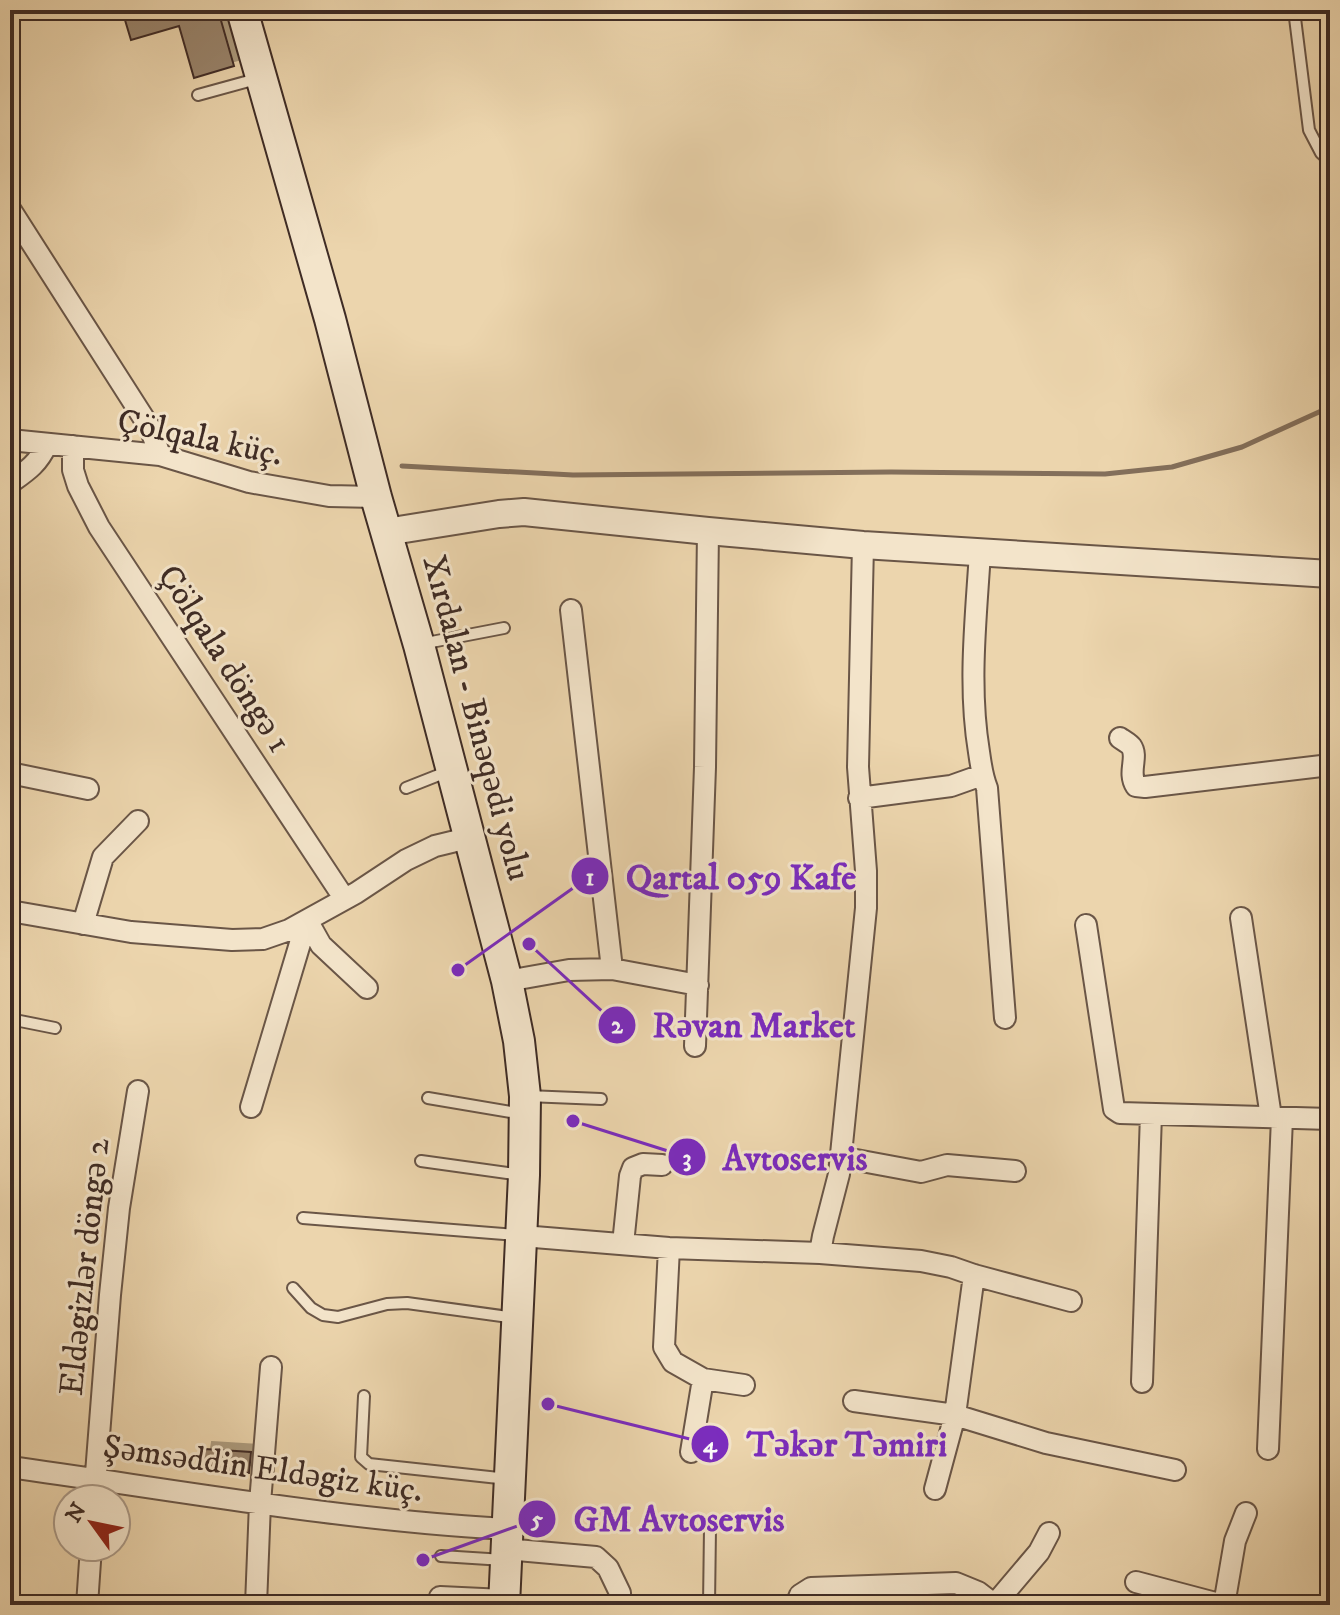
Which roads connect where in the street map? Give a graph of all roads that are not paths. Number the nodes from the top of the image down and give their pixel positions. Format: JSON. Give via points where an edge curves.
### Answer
{"nodes":[{"id":1,"x":242,"y":10,"type":"edge"},
{"id":2,"x":1294,"y":10,"type":"edge"},
{"id":3,"x":262,"y":78,"type":"junction"},
{"id":4,"x":198,"y":95,"type":"dead end"},
{"id":5,"x":1330,"y":161,"type":"edge"},
{"id":6,"x":10,"y":209,"type":"edge"},
{"id":7,"x":10,"y":440,"type":"edge"},
{"id":8,"x":47,"y":444,"type":"junction"},
{"id":9,"x":73,"y":446,"type":"junction"},
{"id":10,"x":160,"y":455,"type":"junction"},
{"id":11,"x":10,"y":483,"type":"edge"},
{"id":12,"x":376,"y":497,"type":"junction"},
{"id":13,"x":708,"y":531,"type":"junction"},
{"id":14,"x":386,"y":532,"type":"junction"},
{"id":15,"x":863,"y":545,"type":"junction"},
{"id":16,"x":980,"y":552,"type":"junction"},
{"id":17,"x":1330,"y":574,"type":"edge"},
{"id":18,"x":571,"y":610,"type":"dead end"},
{"id":19,"x":504,"y":628,"type":"dead end"},
{"id":20,"x":419,"y":645,"type":"junction"},
{"id":21,"x":1120,"y":738,"type":"dead end"},
{"id":22,"x":1330,"y":765,"type":"edge"},
{"id":23,"x":451,"y":770,"type":"junction"},
{"id":24,"x":10,"y":773,"type":"edge"},
{"id":25,"x":982,"y":775,"type":"junction"},
{"id":26,"x":406,"y":788,"type":"dead end"},
{"id":27,"x":88,"y":789,"type":"dead end"},
{"id":28,"x":859,"y":798,"type":"junction"},
{"id":29,"x":138,"y":821,"type":"dead end"},
{"id":30,"x":468,"y":838,"type":"junction"},
{"id":31,"x":344,"y":898,"type":"junction"},
{"id":32,"x":10,"y":911,"type":"edge"},
{"id":33,"x":1241,"y":918,"type":"dead end"},
{"id":34,"x":307,"y":920,"type":"junction"},
{"id":35,"x":83,"y":924,"type":"junction"},
{"id":36,"x":1086,"y":925,"type":"dead end"},
{"id":37,"x":612,"y":969,"type":"junction"},
{"id":38,"x":507,"y":981,"type":"junction"},
{"id":39,"x":698,"y":985,"type":"junction"},
{"id":40,"x":367,"y":988,"type":"dead end"},
{"id":41,"x":1005,"y":1018,"type":"dead end"},
{"id":42,"x":10,"y":1019,"type":"edge"},
{"id":43,"x":55,"y":1028,"type":"dead end"},
{"id":44,"x":695,"y":1046,"type":"dead end"},
{"id":45,"x":138,"y":1091,"type":"dead end"},
{"id":46,"x":428,"y":1098,"type":"dead end"},
{"id":47,"x":601,"y":1099,"type":"dead end"},
{"id":48,"x":525,"y":1106,"type":"junction"},
{"id":49,"x":251,"y":1107,"type":"dead end"},
{"id":50,"x":1151,"y":1114,"type":"junction"},
{"id":51,"x":1277,"y":1118,"type":"junction"},
{"id":52,"x":1330,"y":1119,"type":"edge"},
{"id":53,"x":840,"y":1157,"type":"junction"},
{"id":54,"x":421,"y":1161,"type":"dead end"},
{"id":55,"x":662,"y":1165,"type":"dead end"},
{"id":56,"x":1015,"y":1171,"type":"dead end"},
{"id":57,"x":524,"y":1175,"type":"junction"},
{"id":58,"x":303,"y":1218,"type":"dead end"},
{"id":59,"x":522,"y":1236,"type":"junction"},
{"id":60,"x":623,"y":1244,"type":"junction"},
{"id":61,"x":669,"y":1248,"type":"junction"},
{"id":62,"x":820,"y":1253,"type":"junction"},
{"id":63,"x":974,"y":1275,"type":"junction"},
{"id":64,"x":293,"y":1288,"type":"dead end"},
{"id":65,"x":1071,"y":1301,"type":"dead end"},
{"id":66,"x":518,"y":1318,"type":"junction"},
{"id":67,"x":271,"y":1367,"type":"dead end"},
{"id":68,"x":703,"y":1379,"type":"junction"},
{"id":69,"x":1142,"y":1382,"type":"dead end"},
{"id":70,"x":744,"y":1385,"type":"dead end"},
{"id":71,"x":364,"y":1396,"type":"dead end"},
{"id":72,"x":854,"y":1401,"type":"dead end"},
{"id":73,"x":955,"y":1415,"type":"junction"},
{"id":74,"x":1268,"y":1449,"type":"dead end"},
{"id":75,"x":691,"y":1452,"type":"dead end"},
{"id":76,"x":10,"y":1467,"type":"edge"},
{"id":77,"x":1175,"y":1470,"type":"dead end"},
{"id":78,"x":510,"y":1479,"type":"junction"},
{"id":79,"x":72,"y":1483,"type":"edge"},
{"id":80,"x":95,"y":1483,"type":"edge"},
{"id":81,"x":935,"y":1489,"type":"dead end"},
{"id":82,"x":132,"y":1492,"type":"edge"},
{"id":83,"x":260,"y":1503,"type":"junction"},
{"id":84,"x":1246,"y":1513,"type":"dead end"},
{"id":85,"x":710,"y":1528,"type":"dead end"},
{"id":86,"x":1049,"y":1533,"type":"dead end"},
{"id":87,"x":507,"y":1546,"type":"junction"},
{"id":88,"x":441,"y":1556,"type":"dead end"},
{"id":89,"x":90,"y":1563,"type":"edge"},
{"id":90,"x":1136,"y":1582,"type":"dead end"},
{"id":91,"x":620,"y":1593,"type":"dead end"},
{"id":92,"x":440,"y":1597,"type":"dead end"},
{"id":93,"x":504,"y":1603,"type":"edge"},
{"id":94,"x":87,"y":1605,"type":"edge"},
{"id":95,"x":256,"y":1605,"type":"edge"},
{"id":96,"x":709,"y":1605,"type":"edge"},
{"id":97,"x":796,"y":1605,"type":"edge"},
{"id":98,"x":995,"y":1605,"type":"edge"},
{"id":99,"x":1224,"y":1605,"type":"edge"}],
"edges":[{"from":1,"to":3,"type":"main road","name":"Xırdalan - Binəqədi yolu"},
{"from":2,"to":5,"type":"lane","via":[[1309,130]]},
{"from":3,"to":4,"type":"lane"},
{"from":3,"to":12,"type":"main road","name":"Xırdalan - Binəqədi yolu"},
{"from":6,"to":10,"type":"street","via":[[150,428]]},
{"from":7,"to":8,"type":"street","name":"Çölqala küç."},
{"from":8,"to":9,"type":"street","name":"Çölqala küç."},
{"from":8,"to":11,"type":"street","via":[[41,458]]},
{"from":9,"to":10,"type":"street","name":"Çölqala küç."},
{"from":9,"to":31,"type":"street","name":"Çölqala döngə 1","via":[[75,478],[99,527]]},
{"from":10,"to":12,"type":"street","name":"Çölqala küç.","via":[[260,485]]},
{"from":12,"to":14,"type":"main road","name":"Xırdalan - Binəqədi yolu"},
{"from":13,"to":14,"type":"street","via":[[524,512]]},
{"from":13,"to":15,"type":"street"},
{"from":13,"to":39,"type":"street"},
{"from":14,"to":20,"type":"main road","name":"Xırdalan - Binəqədi yolu"},
{"from":15,"to":16,"type":"street"},
{"from":15,"to":28,"type":"street"},
{"from":16,"to":17,"type":"street"},
{"from":16,"to":25,"type":"street","via":[[973,706]]},
{"from":18,"to":37,"type":"street"},
{"from":19,"to":20,"type":"lane"},
{"from":20,"to":23,"type":"main road","name":"Xırdalan - Binəqədi yolu"},
{"from":21,"to":22,"type":"street","via":[[1131,745],[1136,786]]},
{"from":23,"to":26,"type":"lane"},
{"from":23,"to":30,"type":"main road","name":"Xırdalan - Binəqədi yolu"},
{"from":24,"to":27,"type":"street"},
{"from":25,"to":28,"type":"street","via":[[951,786]]},
{"from":25,"to":41,"type":"street","via":[[990,811]]},
{"from":28,"to":53,"type":"street","via":[[866,908]]},
{"from":29,"to":35,"type":"street","via":[[103,857]]},
{"from":30,"to":31,"type":"street","via":[[406,860]]},
{"from":30,"to":38,"type":"main road","name":"Xırdalan - Binəqədi yolu"},
{"from":31,"to":34,"type":"street"},
{"from":32,"to":35,"type":"street"},
{"from":33,"to":51,"type":"street"},
{"from":34,"to":35,"type":"street","via":[[263,939],[232,940]]},
{"from":34,"to":40,"type":"street","via":[[321,945]]},
{"from":34,"to":49,"type":"street"},
{"from":36,"to":50,"type":"street","via":[[1111,1103],[1120,1113]]},
{"from":37,"to":38,"type":"street"},
{"from":37,"to":39,"type":"street"},
{"from":38,"to":48,"type":"main road","name":"Xırdalan - Binəqədi yolu"},
{"from":39,"to":44,"type":"street"},
{"from":42,"to":43,"type":"lane"},
{"from":45,"to":80,"type":"street","name":"Eldəgizlər döngə 2","via":[[119,1208]]},
{"from":46,"to":48,"type":"lane"},
{"from":47,"to":48,"type":"lane"},
{"from":48,"to":57,"type":"main road","name":"Xırdalan - Binəqədi yolu"},
{"from":50,"to":51,"type":"street"},
{"from":50,"to":69,"type":"street"},
{"from":51,"to":52,"type":"street"},
{"from":51,"to":74,"type":"street"},
{"from":53,"to":56,"type":"street","via":[[921,1172],[947,1165]]},
{"from":53,"to":62,"type":"street"},
{"from":54,"to":57,"type":"lane"},
{"from":55,"to":60,"type":"street","via":[[633,1168]]},
{"from":57,"to":59,"type":"main road","name":"Xırdalan - Binəqədi yolu"},
{"from":58,"to":59,"type":"lane"},
{"from":59,"to":60,"type":"street"},
{"from":59,"to":66,"type":"main road","name":"Xırdalan - Binəqədi yolu"},
{"from":60,"to":61,"type":"street"},
{"from":61,"to":62,"type":"street"},
{"from":61,"to":68,"type":"street","via":[[664,1347],[673,1362]]},
{"from":62,"to":63,"type":"street","via":[[921,1261]]},
{"from":63,"to":65,"type":"street"},
{"from":63,"to":73,"type":"street"},
{"from":64,"to":66,"type":"lane","via":[[311,1308],[338,1317],[407,1303]]},
{"from":66,"to":78,"type":"main road","name":"Xırdalan - Binəqədi yolu"},
{"from":67,"to":83,"type":"street"},
{"from":68,"to":70,"type":"street"},
{"from":68,"to":75,"type":"street"},
{"from":71,"to":78,"type":"lane","via":[[361,1457],[369,1464]]},
{"from":72,"to":73,"type":"street"},
{"from":73,"to":77,"type":"street","via":[[1046,1443]]},
{"from":73,"to":81,"type":"street"},
{"from":76,"to":79,"type":"street","name":"Şəmsəddin Eldəgiz küç."},
{"from":78,"to":87,"type":"main road","name":"Xırdalan - Binəqədi yolu"},
{"from":82,"to":83,"type":"street","name":"Şəmsəddin Eldəgiz küç."},
{"from":83,"to":87,"type":"street","name":"Şəmsəddin Eldəgiz küç.","via":[[449,1526]]},
{"from":83,"to":95,"type":"street"},
{"from":84,"to":99,"type":"street","via":[[1235,1541]]},
{"from":85,"to":96,"type":"lane"},
{"from":86,"to":98,"type":"street"},
{"from":87,"to":88,"type":"lane"},
{"from":87,"to":91,"type":"street","name":"Şəmsəddin Eldəgiz küç.","via":[[596,1557]]},
{"from":87,"to":93,"type":"main road","name":"Xırdalan - Binəqədi yolu"},
{"from":89,"to":94,"type":"street"},
{"from":90,"to":99,"type":"street"},
{"from":92,"to":93,"type":"street"},
{"from":97,"to":98,"type":"street","via":[[811,1588],[956,1583]]}]}
